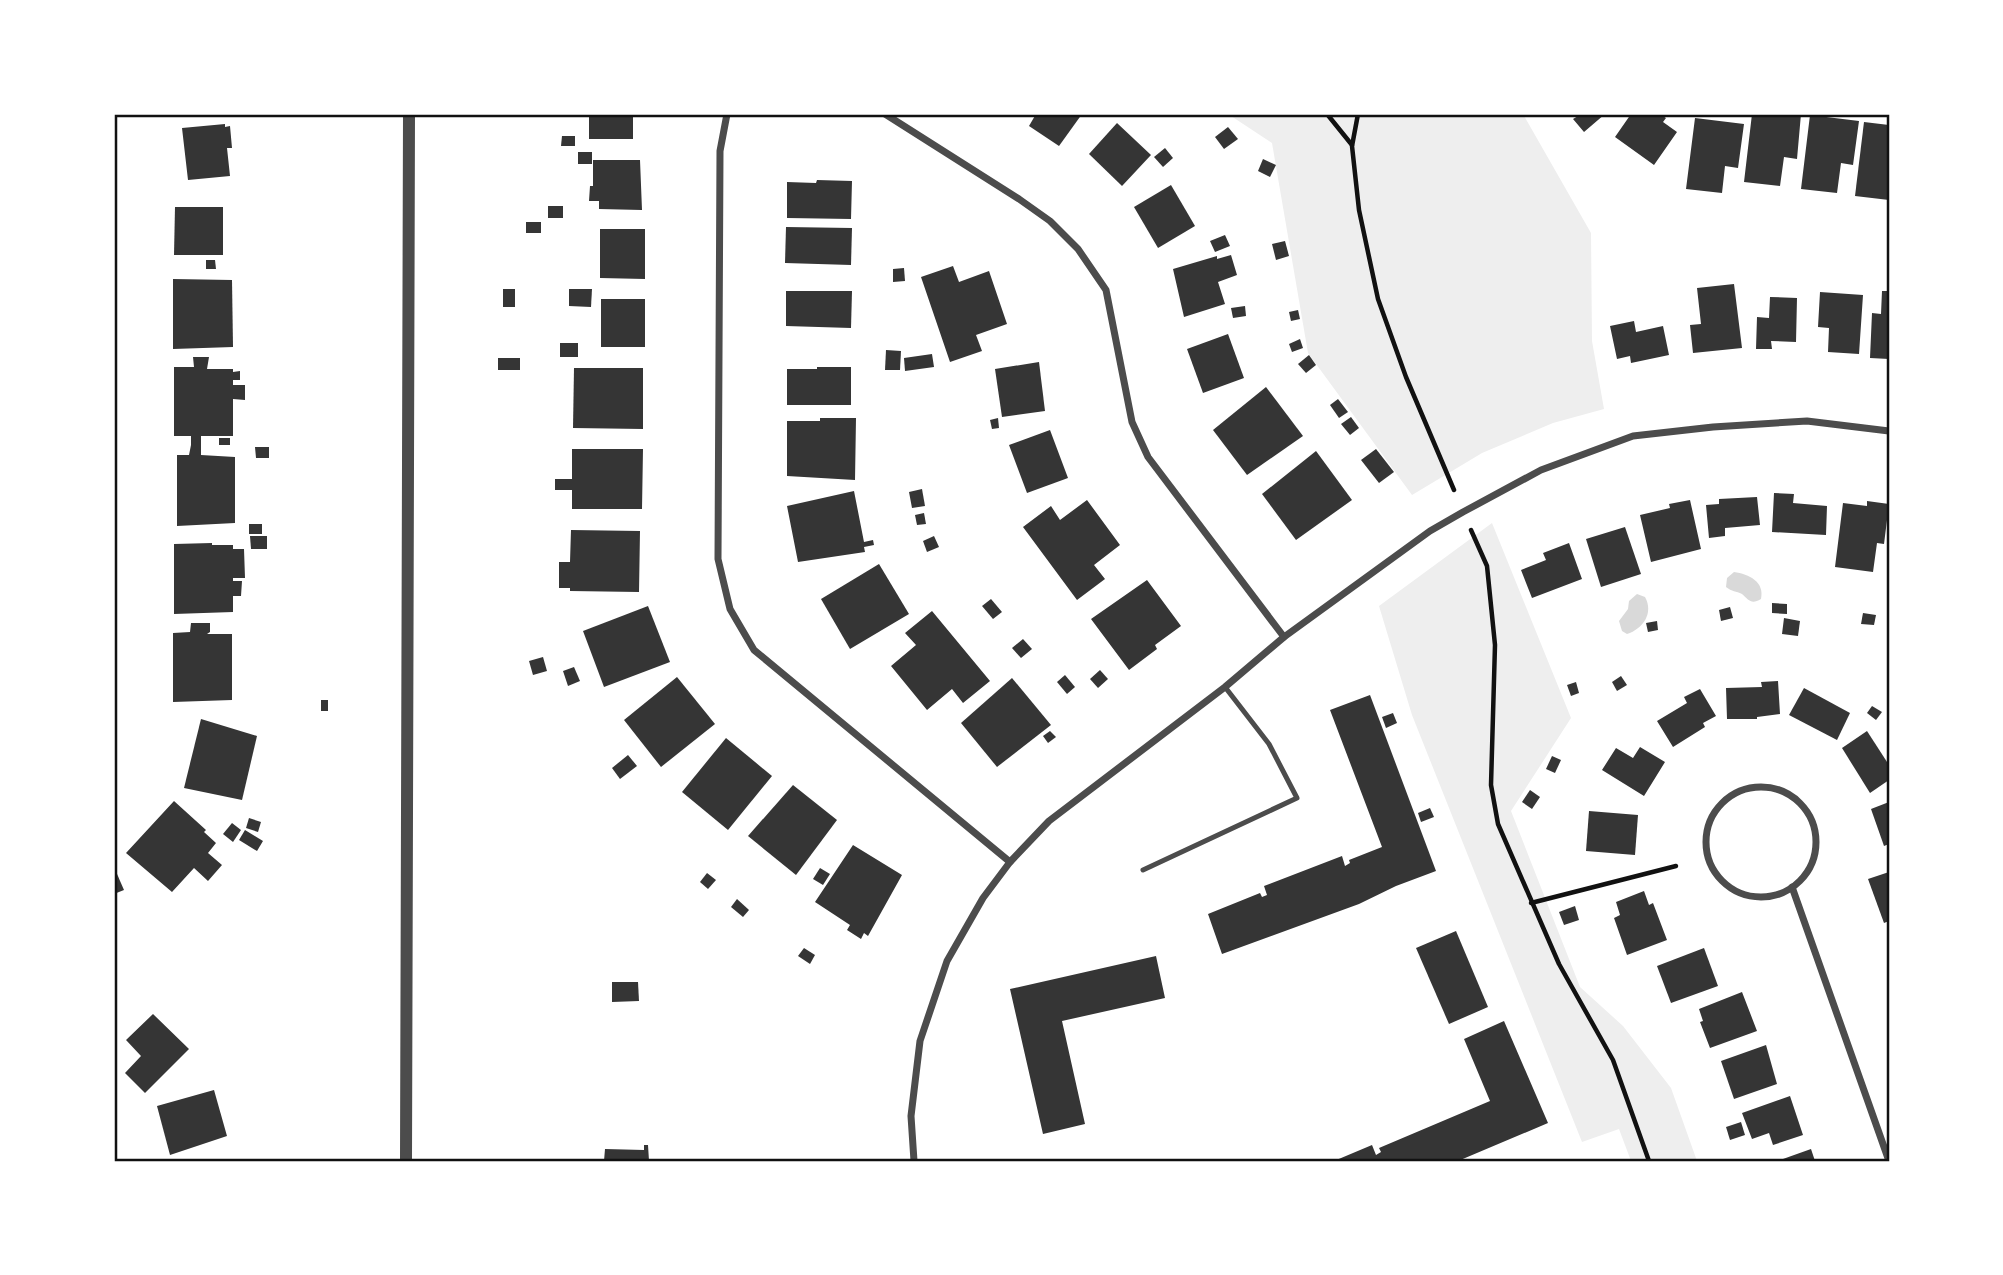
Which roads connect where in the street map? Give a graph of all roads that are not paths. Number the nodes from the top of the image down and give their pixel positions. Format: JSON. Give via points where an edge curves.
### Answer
{"nodes":[{"id":1,"x":409,"y":114,"type":"edge"},
{"id":2,"x":727,"y":114,"type":"edge"},
{"id":3,"x":886,"y":114,"type":"edge"},
{"id":4,"x":1889,"y":431,"type":"edge"},
{"id":5,"x":1284,"y":637,"type":"junction"},
{"id":6,"x":1225,"y":687,"type":"junction"},
{"id":7,"x":1010,"y":862,"type":"junction"},
{"id":8,"x":1143,"y":870,"type":"dead end"},
{"id":9,"x":1792,"y":887,"type":"junction"},
{"id":10,"x":406,"y":1161,"type":"edge"},
{"id":11,"x":914,"y":1161,"type":"edge"},
{"id":12,"x":1889,"y":1161,"type":"edge"}],
"edges":[{"from":1,"to":10,"type":"street"},
{"from":2,"to":7,"type":"street","via":[[720,152],[718,559],[730,609],[754,650]]},
{"from":3,"to":5,"type":"street","via":[[1019,199],[1078,249],[1106,290],[1132,422],[1148,457]]},
{"from":4,"to":5,"type":"street","via":[[1807,421],[1633,436],[1541,470],[1430,531]]},
{"from":5,"to":6,"type":"street"},
{"from":6,"to":7,"type":"street","via":[[1049,821]]},
{"from":6,"to":8,"type":"lane","via":[[1269,744],[1297,798]]},
{"from":7,"to":11,"type":"street","via":[[947,961],[920,1041],[911,1116]]},
{"from":9,"to":9,"type":"street","via":[[1814,856],[1812,822],[1803,806],[1774,788],[1748,788],[1725,799],[1708,824],[1706,844],[1720,879],[1759,897]]},
{"from":9,"to":12,"type":"street"}]}
